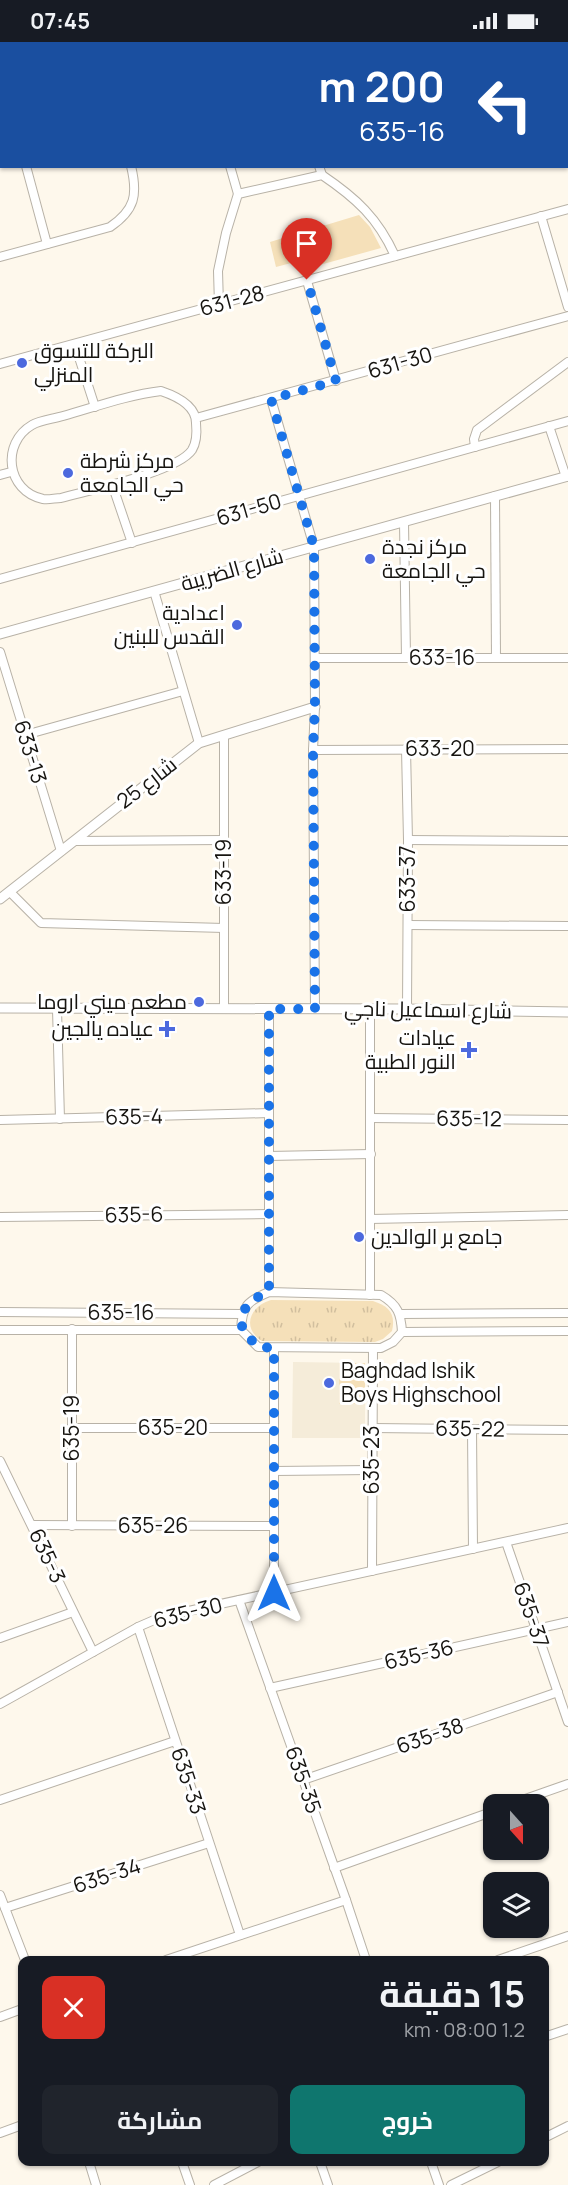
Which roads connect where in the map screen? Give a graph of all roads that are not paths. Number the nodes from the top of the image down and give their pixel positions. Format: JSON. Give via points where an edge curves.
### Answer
{"nodes":[{"id":1,"x":27,"y":168,"type":"edge"},
{"id":2,"x":131,"y":168,"type":"edge"},
{"id":3,"x":231,"y":168,"type":"edge"},
{"id":4,"x":320,"y":168,"type":"edge"},
{"id":5,"x":322,"y":176,"type":"junction"},
{"id":6,"x":238,"y":194,"type":"junction"},
{"id":7,"x":568,"y":209,"type":"edge"},
{"id":8,"x":541,"y":216,"type":"junction"},
{"id":9,"x":47,"y":244,"type":"junction"},
{"id":10,"x":395,"y":256,"type":"junction"},
{"id":11,"x":0,"y":257,"type":"edge"},
{"id":12,"x":307,"y":280,"type":"junction"},
{"id":13,"x":219,"y":305,"type":"junction"},
{"id":14,"x":568,"y":308,"type":"edge"},
{"id":15,"x":568,"y":316,"type":"edge"},
{"id":16,"x":75,"y":345,"type":"junction"},
{"id":17,"x":568,"y":362,"type":"edge"},
{"id":18,"x":0,"y":364,"type":"edge"},
{"id":19,"x":336,"y":381,"type":"junction"},
{"id":20,"x":271,"y":399,"type":"junction"},
{"id":21,"x":95,"y":407,"type":"junction"},
{"id":22,"x":196,"y":418,"type":"junction"},
{"id":23,"x":568,"y":421,"type":"edge"},
{"id":24,"x":549,"y":426,"type":"junction"},
{"id":25,"x":475,"y":447,"type":"junction"},
{"id":26,"x":11,"y":472,"type":"junction"},
{"id":27,"x":0,"y":475,"type":"edge"},
{"id":28,"x":567,"y":476,"type":"edge"},
{"id":29,"x":112,"y":484,"type":"junction"},
{"id":30,"x":299,"y":496,"type":"junction"},
{"id":31,"x":495,"y":496,"type":"junction"},
{"id":32,"x":404,"y":522,"type":"junction"},
{"id":33,"x":132,"y":543,"type":"junction"},
{"id":34,"x":314,"y":547,"type":"junction"},
{"id":35,"x":0,"y":579,"type":"edge"},
{"id":36,"x":154,"y":591,"type":"junction"},
{"id":37,"x":0,"y":634,"type":"edge"},
{"id":38,"x":0,"y":652,"type":"edge"},
{"id":39,"x":315,"y":658,"type":"junction"},
{"id":40,"x":406,"y":658,"type":"junction"},
{"id":41,"x":496,"y":658,"type":"junction"},
{"id":42,"x":568,"y":658,"type":"edge"},
{"id":43,"x":183,"y":691,"type":"junction"},
{"id":44,"x":315,"y":707,"type":"junction"},
{"id":45,"x":25,"y":735,"type":"junction"},
{"id":46,"x":224,"y":736,"type":"junction"},
{"id":47,"x":199,"y":743,"type":"junction"},
{"id":48,"x":406,"y":749,"type":"junction"},
{"id":49,"x":568,"y":749,"type":"edge"},
{"id":50,"x":313,"y":750,"type":"junction"},
{"id":51,"x":224,"y":840,"type":"junction"},
{"id":52,"x":408,"y":840,"type":"junction"},
{"id":53,"x":75,"y":841,"type":"junction"},
{"id":54,"x":568,"y":841,"type":"edge"},
{"id":55,"x":61,"y":851,"type":"junction"},
{"id":56,"x":10,"y":892,"type":"junction"},
{"id":57,"x":0,"y":899,"type":"edge"},
{"id":58,"x":408,"y":925,"type":"junction"},
{"id":59,"x":568,"y":926,"type":"edge"},
{"id":60,"x":224,"y":928,"type":"junction"},
{"id":61,"x":0,"y":1008,"type":"edge"},
{"id":62,"x":57,"y":1009,"type":"junction"},
{"id":63,"x":224,"y":1009,"type":"junction"},
{"id":64,"x":269,"y":1009,"type":"junction"},
{"id":65,"x":315,"y":1009,"type":"junction"},
{"id":66,"x":370,"y":1009,"type":"junction"},
{"id":67,"x":407,"y":1009,"type":"junction"},
{"id":68,"x":568,"y":1012,"type":"edge"},
{"id":69,"x":269,"y":1113,"type":"junction"},
{"id":70,"x":371,"y":1118,"type":"junction"},
{"id":71,"x":60,"y":1119,"type":"junction"},
{"id":72,"x":0,"y":1120,"type":"edge"},
{"id":73,"x":568,"y":1120,"type":"edge"},
{"id":74,"x":371,"y":1154,"type":"junction"},
{"id":75,"x":269,"y":1156,"type":"junction"},
{"id":76,"x":269,"y":1214,"type":"junction"},
{"id":77,"x":568,"y":1215,"type":"edge"},
{"id":78,"x":0,"y":1217,"type":"edge"},
{"id":79,"x":370,"y":1219,"type":"junction"},
{"id":80,"x":269,"y":1292,"type":"junction"},
{"id":81,"x":370,"y":1295,"type":"junction"},
{"id":82,"x":0,"y":1312,"type":"edge"},
{"id":83,"x":568,"y":1313,"type":"edge"},
{"id":84,"x":242,"y":1314,"type":"junction"},
{"id":85,"x":401,"y":1314,"type":"junction"},
{"id":86,"x":72,"y":1329,"type":"junction"},
{"id":87,"x":0,"y":1330,"type":"edge"},
{"id":88,"x":242,"y":1330,"type":"junction"},
{"id":89,"x":568,"y":1331,"type":"edge"},
{"id":90,"x":402,"y":1332,"type":"junction"},
{"id":91,"x":274,"y":1348,"type":"junction"},
{"id":92,"x":373,"y":1348,"type":"junction"},
{"id":93,"x":72,"y":1428,"type":"junction"},
{"id":94,"x":273,"y":1428,"type":"junction"},
{"id":95,"x":372,"y":1428,"type":"junction"},
{"id":96,"x":472,"y":1429,"type":"junction"},
{"id":97,"x":568,"y":1430,"type":"edge"},
{"id":98,"x":0,"y":1461,"type":"edge"},
{"id":99,"x":372,"y":1470,"type":"junction"},
{"id":100,"x":274,"y":1471,"type":"junction"},
{"id":101,"x":32,"y":1526,"type":"junction"},
{"id":102,"x":72,"y":1526,"type":"junction"},
{"id":103,"x":274,"y":1526,"type":"junction"},
{"id":104,"x":568,"y":1528,"type":"edge"},
{"id":105,"x":506,"y":1542,"type":"junction"},
{"id":106,"x":473,"y":1549,"type":"junction"},
{"id":107,"x":372,"y":1571,"type":"junction"},
{"id":108,"x":274,"y":1593,"type":"junction"},
{"id":109,"x":239,"y":1600,"type":"junction"},
{"id":110,"x":73,"y":1612,"type":"junction"},
{"id":111,"x":568,"y":1622,"type":"edge"},
{"id":112,"x":138,"y":1627,"type":"junction"},
{"id":113,"x":536,"y":1629,"type":"junction"},
{"id":114,"x":0,"y":1638,"type":"edge"},
{"id":115,"x":93,"y":1652,"type":"junction"},
{"id":116,"x":270,"y":1688,"type":"junction"},
{"id":117,"x":558,"y":1692,"type":"junction"},
{"id":118,"x":0,"y":1704,"type":"edge"},
{"id":119,"x":568,"y":1722,"type":"edge"},
{"id":120,"x":175,"y":1741,"type":"junction"},
{"id":121,"x":303,"y":1780,"type":"junction"},
{"id":122,"x":568,"y":1784,"type":"edge"},
{"id":123,"x":540,"y":1794,"type":"edge"},
{"id":124,"x":0,"y":1800,"type":"edge"},
{"id":125,"x":483,"y":1815,"type":"edge"},
{"id":126,"x":209,"y":1843,"type":"junction"},
{"id":127,"x":334,"y":1868,"type":"junction"},
{"id":128,"x":0,"y":1894,"type":"edge"},
{"id":129,"x":346,"y":1900,"type":"junction"},
{"id":130,"x":5,"y":1908,"type":"junction"},
{"id":131,"x":240,"y":1935,"type":"junction"},
{"id":132,"x":568,"y":1936,"type":"edge"},
{"id":133,"x":23,"y":1956,"type":"edge"},
{"id":134,"x":178,"y":1956,"type":"edge"},
{"id":135,"x":365,"y":1956,"type":"edge"},
{"id":136,"x":510,"y":1956,"type":"edge"},
{"id":137,"x":18,"y":2010,"type":"edge"},
{"id":138,"x":0,"y":2017,"type":"edge"},
{"id":139,"x":568,"y":2029,"type":"edge"},
{"id":140,"x":549,"y":2035,"type":"edge"},
{"id":141,"x":18,"y":2126,"type":"edge"},
{"id":142,"x":568,"y":2126,"type":"edge"},
{"id":143,"x":0,"y":2133,"type":"edge"},
{"id":144,"x":549,"y":2136,"type":"edge"},
{"id":145,"x":90,"y":2166,"type":"edge"},
{"id":146,"x":183,"y":2166,"type":"edge"},
{"id":147,"x":250,"y":2166,"type":"edge"},
{"id":148,"x":321,"y":2166,"type":"edge"},
{"id":149,"x":432,"y":2166,"type":"edge"},
{"id":150,"x":490,"y":2166,"type":"edge"},
{"id":151,"x":96,"y":2185,"type":"edge"},
{"id":152,"x":190,"y":2185,"type":"edge"},
{"id":153,"x":214,"y":2185,"type":"edge"},
{"id":154,"x":328,"y":2185,"type":"edge"},
{"id":155,"x":439,"y":2185,"type":"edge"},
{"id":156,"x":452,"y":2185,"type":"edge"}],
"edges":[{"from":1,"to":9,"type":"street"},
{"from":2,"to":9,"type":"street","via":[[134,198],[123,218],[110,227]]},
{"from":3,"to":6,"type":"street"},
{"from":4,"to":5,"type":"street"},
{"from":5,"to":6,"type":"street"},
{"from":5,"to":10,"type":"street","via":[[346,191],[369,213],[386,235]]},
{"from":6,"to":13,"type":"street","via":[[218,271]]},
{"from":7,"to":8,"type":"street","name":"631-28"},
{"from":8,"to":10,"type":"street","name":"631-28"},
{"from":8,"to":14,"type":"street"},
{"from":9,"to":11,"type":"street"},
{"from":10,"to":12,"type":"street","name":"631-28"},
{"from":12,"to":13,"type":"street","name":"631-28"},
{"from":12,"to":19,"type":"street"},
{"from":13,"to":16,"type":"street","name":"631-28"},
{"from":15,"to":19,"type":"street","name":"631-30"},
{"from":16,"to":18,"type":"street","name":"631-28"},
{"from":16,"to":21,"type":"street"},
{"from":17,"to":25,"type":"street","via":[[477,430]]},
{"from":19,"to":20,"type":"street","name":"631-30"},
{"from":20,"to":22,"type":"street","name":"631-30"},
{"from":20,"to":30,"type":"street"},
{"from":21,"to":22,"type":"street","via":[[161,391],[184,402]]},
{"from":21,"to":26,"type":"street","via":[[32,424],[14,444]]},
{"from":22,"to":29,"type":"street","via":[[193,449],[182,460]]},
{"from":23,"to":24,"type":"street","name":"631-50"},
{"from":24,"to":25,"type":"street","name":"631-50"},
{"from":24,"to":28,"type":"street"},
{"from":25,"to":30,"type":"street","name":"631-50"},
{"from":26,"to":27,"type":"street"},
{"from":26,"to":29,"type":"street","via":[[25,489],[45,499]]},
{"from":28,"to":31,"type":"street","name":"شارع الضريبة"},
{"from":29,"to":33,"type":"street"},
{"from":30,"to":33,"type":"street","name":"631-50"},
{"from":30,"to":34,"type":"street"},
{"from":31,"to":32,"type":"street","name":"شارع الضريبة"},
{"from":31,"to":41,"type":"street"},
{"from":32,"to":34,"type":"street","name":"شارع الضريبة"},
{"from":32,"to":40,"type":"street"},
{"from":33,"to":35,"type":"street","name":"631-50"},
{"from":34,"to":36,"type":"street","name":"شارع الضريبة"},
{"from":34,"to":39,"type":"street"},
{"from":36,"to":37,"type":"street","name":"شارع الضريبة"},
{"from":36,"to":43,"type":"street"},
{"from":38,"to":45,"type":"street","name":"633-13"},
{"from":39,"to":40,"type":"street","name":"633-16"},
{"from":39,"to":44,"type":"street"},
{"from":40,"to":41,"type":"street","name":"633-16"},
{"from":41,"to":42,"type":"street","name":"633-16"},
{"from":43,"to":45,"type":"street"},
{"from":43,"to":47,"type":"street"},
{"from":44,"to":46,"type":"street","name":"شارع 25"},
{"from":44,"to":50,"type":"street"},
{"from":45,"to":55,"type":"street","name":"633-13"},
{"from":46,"to":47,"type":"street","name":"شارع 25"},
{"from":46,"to":51,"type":"street","name":"633-19"},
{"from":47,"to":53,"type":"street","name":"شارع 25"},
{"from":48,"to":49,"type":"street","name":"633-20"},
{"from":48,"to":50,"type":"street","name":"633-20"},
{"from":48,"to":52,"type":"street","name":"633-37"},
{"from":50,"to":65,"type":"street"},
{"from":51,"to":53,"type":"street"},
{"from":51,"to":60,"type":"street","name":"633-19"},
{"from":52,"to":54,"type":"street"},
{"from":52,"to":58,"type":"street","name":"633-37"},
{"from":53,"to":55,"type":"street","name":"شارع 25"},
{"from":55,"to":56,"type":"street","name":"شارع 25"},
{"from":56,"to":57,"type":"street","name":"شارع 25"},
{"from":56,"to":60,"type":"street","via":[[41,923]]},
{"from":58,"to":59,"type":"street"},
{"from":58,"to":67,"type":"street","name":"633-37"},
{"from":60,"to":63,"type":"street","name":"633-19"},
{"from":61,"to":62,"type":"street","name":"شارع اسماعيل ناجي"},
{"from":62,"to":63,"type":"street","name":"شارع اسماعيل ناجي"},
{"from":62,"to":71,"type":"street"},
{"from":63,"to":64,"type":"street","name":"شارع اسماعيل ناجي"},
{"from":64,"to":65,"type":"street","name":"شارع اسماعيل ناجي"},
{"from":64,"to":69,"type":"street"},
{"from":65,"to":66,"type":"street","name":"شارع اسماعيل ناجي"},
{"from":66,"to":67,"type":"street","name":"شارع اسماعيل ناجي"},
{"from":66,"to":70,"type":"street"},
{"from":67,"to":68,"type":"street","name":"شارع اسماعيل ناجي"},
{"from":69,"to":71,"type":"street","name":"635-4"},
{"from":69,"to":75,"type":"street"},
{"from":70,"to":73,"type":"street","name":"635-12"},
{"from":70,"to":74,"type":"street"},
{"from":71,"to":72,"type":"street","name":"635-4"},
{"from":74,"to":75,"type":"street"},
{"from":74,"to":79,"type":"street"},
{"from":75,"to":76,"type":"street"},
{"from":76,"to":78,"type":"street","name":"635-6"},
{"from":76,"to":80,"type":"street"},
{"from":77,"to":79,"type":"street"},
{"from":79,"to":81,"type":"street"},
{"from":80,"to":81,"type":"street"},
{"from":80,"to":84,"type":"street","via":[[256,1297]]},
{"from":81,"to":85,"type":"street","via":[[381,1295]]},
{"from":82,"to":84,"type":"street","name":"635-16"},
{"from":83,"to":85,"type":"street"},
{"from":84,"to":88,"type":"street"},
{"from":85,"to":90,"type":"street"},
{"from":86,"to":87,"type":"street","name":"635-16"},
{"from":86,"to":88,"type":"street","name":"635-16"},
{"from":86,"to":93,"type":"street","name":"635-19"},
{"from":88,"to":91,"type":"street","via":[[258,1347]]},
{"from":89,"to":90,"type":"street"},
{"from":90,"to":92,"type":"street","via":[[393,1342]]},
{"from":91,"to":92,"type":"street"},
{"from":91,"to":94,"type":"street"},
{"from":92,"to":95,"type":"street","name":"635-23"},
{"from":93,"to":94,"type":"street","name":"635-20"},
{"from":93,"to":102,"type":"street","name":"635-19"},
{"from":94,"to":100,"type":"street"},
{"from":95,"to":96,"type":"street","name":"635-22"},
{"from":95,"to":99,"type":"street","name":"635-23"},
{"from":96,"to":97,"type":"street","name":"635-22"},
{"from":96,"to":106,"type":"street"},
{"from":98,"to":101,"type":"street","name":"635-3"},
{"from":99,"to":100,"type":"street"},
{"from":99,"to":107,"type":"street","name":"635-23"},
{"from":100,"to":103,"type":"street"},
{"from":101,"to":102,"type":"street","name":"635-26"},
{"from":101,"to":110,"type":"street","name":"635-3"},
{"from":102,"to":103,"type":"street","name":"635-26"},
{"from":103,"to":108,"type":"street"},
{"from":104,"to":105,"type":"street","name":"635-30"},
{"from":105,"to":106,"type":"street","name":"635-30"},
{"from":105,"to":113,"type":"street","name":"635-37"},
{"from":106,"to":107,"type":"street","name":"635-30"},
{"from":107,"to":108,"type":"street","name":"635-30"},
{"from":108,"to":109,"type":"street","name":"635-30"},
{"from":109,"to":112,"type":"street","name":"635-30","via":[[161,1617]]},
{"from":109,"to":116,"type":"street","name":"635-35"},
{"from":110,"to":114,"type":"street"},
{"from":110,"to":115,"type":"street","name":"635-3"},
{"from":111,"to":113,"type":"street","name":"635-36"},
{"from":112,"to":115,"type":"street","name":"635-30"},
{"from":112,"to":120,"type":"street","name":"635-33"},
{"from":113,"to":116,"type":"street","name":"635-36"},
{"from":113,"to":117,"type":"street","name":"635-37"},
{"from":115,"to":118,"type":"street","name":"635-30"},
{"from":116,"to":121,"type":"street","name":"635-35"},
{"from":117,"to":119,"type":"street","name":"635-37"},
{"from":117,"to":121,"type":"street","name":"635-38"},
{"from":120,"to":124,"type":"street"},
{"from":120,"to":126,"type":"street","name":"635-33"},
{"from":121,"to":127,"type":"street","name":"635-35"},
{"from":122,"to":123,"type":"street"},
{"from":125,"to":127,"type":"street"},
{"from":126,"to":130,"type":"street","name":"635-34"},
{"from":126,"to":131,"type":"street","name":"635-33"},
{"from":127,"to":129,"type":"street","name":"635-35"},
{"from":128,"to":130,"type":"street"},
{"from":129,"to":131,"type":"street"},
{"from":129,"to":135,"type":"street","name":"635-35"},
{"from":130,"to":133,"type":"street"},
{"from":131,"to":134,"type":"street"},
{"from":132,"to":136,"type":"street"},
{"from":137,"to":138,"type":"street"},
{"from":139,"to":140,"type":"street"},
{"from":141,"to":143,"type":"street"},
{"from":142,"to":144,"type":"street"},
{"from":145,"to":151,"type":"street"},
{"from":146,"to":152,"type":"street"},
{"from":147,"to":153,"type":"street"},
{"from":148,"to":154,"type":"street"},
{"from":149,"to":155,"type":"street"},
{"from":150,"to":156,"type":"street"}]}
